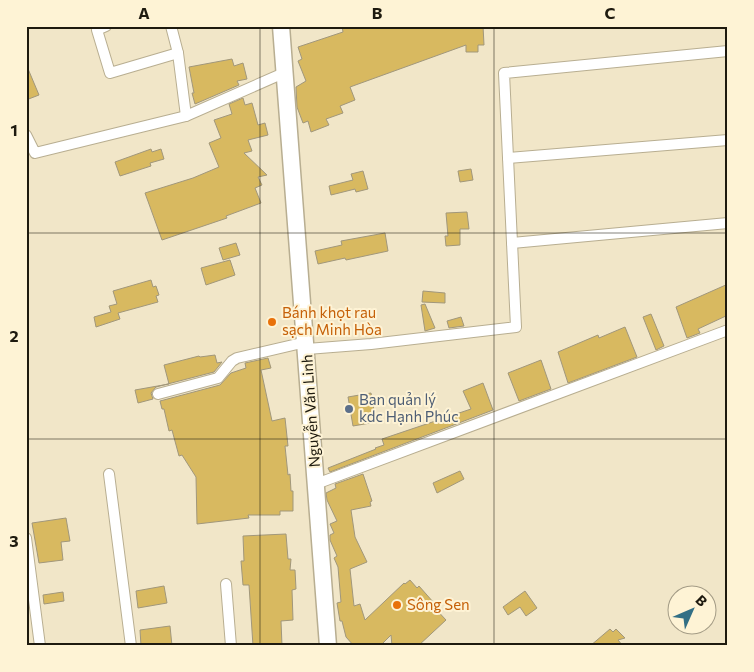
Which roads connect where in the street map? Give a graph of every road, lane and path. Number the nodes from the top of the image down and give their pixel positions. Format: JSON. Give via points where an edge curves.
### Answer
{"nodes":[{"id":1,"x":106,"y":26,"type":"edge"},
{"id":2,"x":171,"y":26,"type":"edge"},
{"id":3,"x":281,"y":26,"type":"edge"},
{"id":4,"x":728,"y":51,"type":"edge"},
{"id":5,"x":178,"y":53,"type":"junction"},
{"id":6,"x":286,"y":72,"type":"junction"},
{"id":7,"x":186,"y":116,"type":"junction"},
{"id":8,"x":26,"y":134,"type":"edge"},
{"id":9,"x":728,"y":140,"type":"edge"},
{"id":10,"x":508,"y":158,"type":"junction"},
{"id":11,"x":728,"y":223,"type":"edge"},
{"id":12,"x":512,"y":243,"type":"junction"},
{"id":13,"x":728,"y":330,"type":"edge"},
{"id":14,"x":307,"y":346,"type":"junction"},
{"id":15,"x":158,"y":394,"type":"dead end"},
{"id":16,"x":109,"y":474,"type":"dead end"},
{"id":17,"x":316,"y":484,"type":"junction"},
{"id":18,"x":26,"y":538,"type":"edge"},
{"id":19,"x":226,"y":584,"type":"dead end"},
{"id":20,"x":40,"y":646,"type":"edge"},
{"id":21,"x":131,"y":646,"type":"edge"},
{"id":22,"x":231,"y":646,"type":"edge"},
{"id":23,"x":328,"y":646,"type":"edge"}],
"edges":[{"from":1,"to":5,"type":"street","via":[[97,30],[110,73]]},
{"from":2,"to":5,"type":"street"},
{"from":3,"to":6,"type":"highway","name":"Nguyễn Văn Linh"},
{"from":4,"to":10,"type":"street","via":[[504,74]]},
{"from":5,"to":7,"type":"street"},
{"from":6,"to":7,"type":"street"},
{"from":6,"to":14,"type":"highway","name":"Nguyễn Văn Linh"},
{"from":7,"to":8,"type":"street","via":[[35,153]]},
{"from":9,"to":10,"type":"street"},
{"from":10,"to":12,"type":"street"},
{"from":11,"to":12,"type":"street"},
{"from":12,"to":14,"type":"street","via":[[516,327],[370,344]]},
{"from":13,"to":17,"type":"street"},
{"from":14,"to":15,"type":"street","via":[[238,358],[218,378]]},
{"from":14,"to":17,"type":"highway","name":"Nguyễn Văn Linh"},
{"from":16,"to":21,"type":"street"},
{"from":17,"to":23,"type":"highway","name":"Nguyễn Văn Linh"},
{"from":18,"to":20,"type":"street"},
{"from":19,"to":22,"type":"street"}]}
